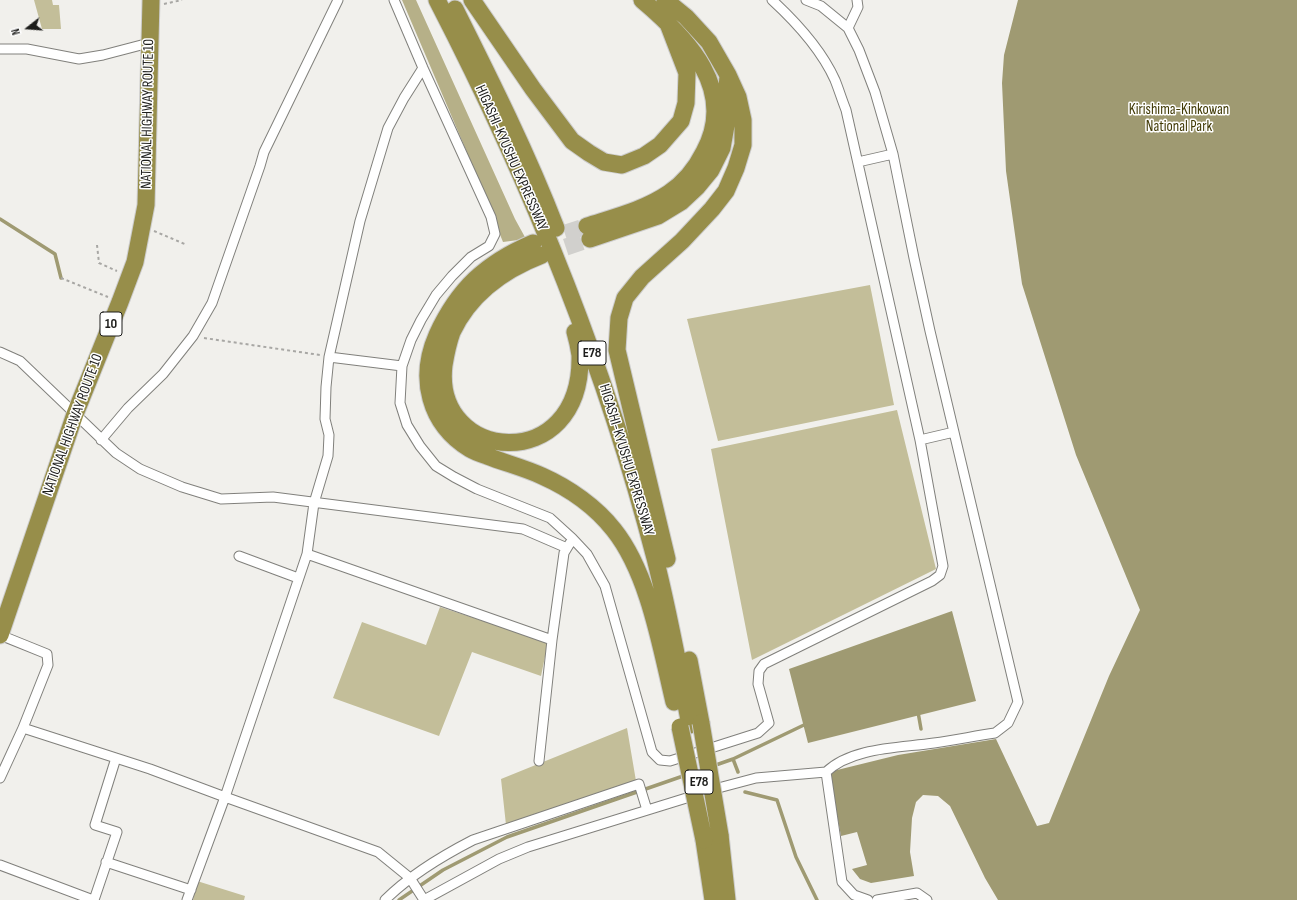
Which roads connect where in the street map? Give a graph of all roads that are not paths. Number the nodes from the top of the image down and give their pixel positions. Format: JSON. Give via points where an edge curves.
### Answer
{"nodes":[{"id":1,"x":338,"y":0,"type":"edge"},
{"id":2,"x":394,"y":0,"type":"edge"},
{"id":3,"x":437,"y":0,"type":"edge"},
{"id":4,"x":450,"y":0,"type":"edge"},
{"id":5,"x":472,"y":0,"type":"edge"},
{"id":6,"x":642,"y":0,"type":"edge"},
{"id":7,"x":664,"y":0,"type":"edge"},
{"id":8,"x":772,"y":0,"type":"edge"},
{"id":9,"x":806,"y":0,"type":"edge"},
{"id":10,"x":858,"y":0,"type":"edge"},
{"id":11,"x":151,"y":4,"type":"edge"},
{"id":12,"x":667,"y":21,"type":"junction"},
{"id":13,"x":848,"y":28,"type":"junction"},
{"id":14,"x":149,"y":43,"type":"junction"},
{"id":15,"x":0,"y":49,"type":"edge"},
{"id":16,"x":423,"y":68,"type":"junction"},
{"id":17,"x":728,"y":76,"type":"junction"},
{"id":18,"x":893,"y":154,"type":"junction"},
{"id":19,"x":858,"y":162,"type":"junction"},
{"id":20,"x":537,"y":213,"type":"junction"},
{"id":21,"x":0,"y":352,"type":"edge"},
{"id":22,"x":329,"y":357,"type":"junction"},
{"id":23,"x":402,"y":366,"type":"junction"},
{"id":24,"x":75,"y":414,"type":"junction"},
{"id":25,"x":954,"y":432,"type":"junction"},
{"id":26,"x":102,"y":440,"type":"junction"},
{"id":27,"x":920,"y":440,"type":"junction"},
{"id":28,"x":314,"y":503,"type":"junction"},
{"id":29,"x":572,"y":538,"type":"junction"},
{"id":30,"x":567,"y":548,"type":"junction"},
{"id":31,"x":307,"y":554,"type":"junction"},
{"id":32,"x":239,"y":556,"type":"dead end"},
{"id":33,"x":666,"y":559,"type":"junction"},
{"id":34,"x":298,"y":578,"type":"junction"},
{"id":35,"x":0,"y":635,"type":"edge"},
{"id":36,"x":552,"y":640,"type":"junction"},
{"id":37,"x":690,"y":725,"type":"junction"},
{"id":38,"x":24,"y":728,"type":"junction"},
{"id":39,"x":116,"y":758,"type":"junction"},
{"id":40,"x":539,"y":761,"type":"dead end"},
{"id":41,"x":826,"y":772,"type":"junction"},
{"id":42,"x":0,"y":778,"type":"edge"},
{"id":43,"x":225,"y":797,"type":"junction"},
{"id":44,"x":647,"y":810,"type":"junction"},
{"id":45,"x":711,"y":838,"type":"junction"},
{"id":46,"x":106,"y":862,"type":"junction"},
{"id":47,"x":0,"y":865,"type":"edge"},
{"id":48,"x":410,"y":878,"type":"junction"},
{"id":49,"x":191,"y":890,"type":"junction"},
{"id":50,"x":75,"y":897,"type":"edge"},
{"id":51,"x":93,"y":900,"type":"edge"},
{"id":52,"x":187,"y":900,"type":"edge"},
{"id":53,"x":385,"y":900,"type":"edge"},
{"id":54,"x":424,"y":900,"type":"edge"},
{"id":55,"x":713,"y":900,"type":"edge"},
{"id":56,"x":717,"y":900,"type":"edge"},
{"id":57,"x":727,"y":900,"type":"edge"},
{"id":58,"x":868,"y":900,"type":"edge"},
{"id":59,"x":877,"y":900,"type":"edge"},
{"id":60,"x":927,"y":900,"type":"edge"}],
"edges":[{"from":1,"to":26,"type":"street","via":[[264,152],[212,303],[193,336],[163,374],[128,408]]},
{"from":2,"to":16,"type":"street"},
{"from":3,"to":20,"type":"highway","name":"HIGASHI-KYUSHU EXPRESSWAY","number":"E78"},
{"from":4,"to":33,"type":"highway","name":"HIGASHI-KYUSHU EXPRESSWAY","number":"E78","via":[[540,188],[572,268],[618,398]]},
{"from":5,"to":12,"type":"highway","via":[[572,141],[604,162],[622,165],[644,156],[660,145],[681,121],[686,103],[687,73]]},
{"from":6,"to":12,"type":"highway"},
{"from":7,"to":17,"type":"highway","via":[[686,17],[709,42]]},
{"from":8,"to":19,"type":"street","via":[[793,20],[818,51],[835,80],[846,110]]},
{"from":9,"to":13,"type":"street","via":[[821,6]]},
{"from":10,"to":13,"type":"street","via":[[858,7]]},
{"from":11,"to":14,"type":"highway","name":"NATIONAL HIGHWAY ROUTE 10","number":"10"},
{"from":12,"to":17,"type":"highway","via":[[695,54],[709,77],[715,120],[708,144],[690,173],[670,193],[589,232],[658,216],[681,202],[697,187],[712,170],[722,148],[727,120]]},
{"from":13,"to":18,"type":"street","via":[[875,92]]},
{"from":14,"to":15,"type":"street","via":[[79,59],[27,50]]},
{"from":14,"to":24,"type":"highway","name":"NATIONAL HIGHWAY ROUTE 10","number":"10","via":[[146,205],[135,262]]},
{"from":16,"to":22,"type":"street","via":[[388,128],[378,158],[360,221]]},
{"from":16,"to":23,"type":"street","via":[[491,217],[495,234],[489,246],[472,257],[436,295],[411,340]]},
{"from":17,"to":33,"type":"highway","via":[[738,97],[743,120],[743,145],[726,191],[682,241],[642,277],[626,298],[619,318],[617,350]]},
{"from":18,"to":19,"type":"street"},
{"from":18,"to":25,"type":"street"},
{"from":19,"to":27,"type":"street"},
{"from":20,"to":37,"type":"highway","name":"HIGASHI-KYUSHU EXPRESSWAY","number":"E78","via":[[601,376],[625,452],[655,557]]},
{"from":20,"to":37,"type":"highway","via":[[575,331],[580,355],[576,387],[568,410],[562,419],[538,437],[521,442],[496,441],[470,430],[458,420],[449,406],[444,391],[443,372],[449,340],[457,323],[488,284],[519,265],[537,249],[514,251],[480,274],[465,289],[445,318],[430,361],[429,380],[434,411],[448,432],[470,450],[542,476],[594,509],[614,530],[635,563]]},
{"from":21,"to":24,"type":"street","via":[[20,361]]},
{"from":22,"to":23,"type":"street"},
{"from":22,"to":28,"type":"street","via":[[325,419],[328,456]]},
{"from":23,"to":29,"type":"street","via":[[400,403],[407,425],[436,466],[477,489],[550,518]]},
{"from":24,"to":26,"type":"street"},
{"from":24,"to":35,"type":"highway","name":"NATIONAL HIGHWAY ROUTE 10","number":"10"},
{"from":25,"to":27,"type":"street"},
{"from":25,"to":41,"type":"street","via":[[1018,702],[1008,723],[995,733],[869,751],[843,760]]},
{"from":26,"to":28,"type":"street","via":[[140,469],[182,487],[221,499],[273,497]]},
{"from":27,"to":29,"type":"street","via":[[943,566],[940,575],[764,664],[759,671],[758,684],[769,723],[758,733],[670,761],[660,760],[652,752],[606,586],[587,554]]},
{"from":28,"to":30,"type":"street","via":[[523,529]]},
{"from":28,"to":31,"type":"street"},
{"from":29,"to":30,"type":"street"},
{"from":30,"to":36,"type":"street","via":[[564,553]]},
{"from":31,"to":34,"type":"street"},
{"from":31,"to":36,"type":"street"},
{"from":32,"to":34,"type":"street"},
{"from":33,"to":37,"type":"highway","name":"HIGASHI-KYUSHU EXPRESSWAY","number":"E78"},
{"from":34,"to":43,"type":"street"},
{"from":35,"to":38,"type":"street","via":[[48,654],[48,665]]},
{"from":36,"to":40,"type":"street"},
{"from":37,"to":45,"type":"highway","name":"HIGASHI-KYUSHU EXPRESSWAY","number":"E78"},
{"from":38,"to":39,"type":"street"},
{"from":38,"to":42,"type":"street"},
{"from":39,"to":43,"type":"street"},
{"from":39,"to":46,"type":"street","via":[[95,825],[116,832]]},
{"from":41,"to":44,"type":"street","via":[[756,778]]},
{"from":41,"to":58,"type":"street","via":[[842,882],[854,895]]},
{"from":43,"to":48,"type":"street","via":[[378,852]]},
{"from":43,"to":49,"type":"street"},
{"from":44,"to":48,"type":"street","via":[[639,784],[473,840]]},
{"from":44,"to":54,"type":"street","via":[[528,847],[499,859]]},
{"from":45,"to":55,"type":"highway"},
{"from":45,"to":56,"type":"highway","name":"HIGASHI-KYUSHU EXPRESSWAY","number":"E78"},
{"from":45,"to":57,"type":"highway","name":"HIGASHI-KYUSHU EXPRESSWAY","number":"E78"},
{"from":46,"to":49,"type":"street"},
{"from":46,"to":51,"type":"street"},
{"from":47,"to":50,"type":"street"},
{"from":48,"to":53,"type":"street"},
{"from":48,"to":54,"type":"street"},
{"from":49,"to":52,"type":"street"},
{"from":50,"to":51,"type":"street"},
{"from":59,"to":60,"type":"street","via":[[917,893]]}]}
